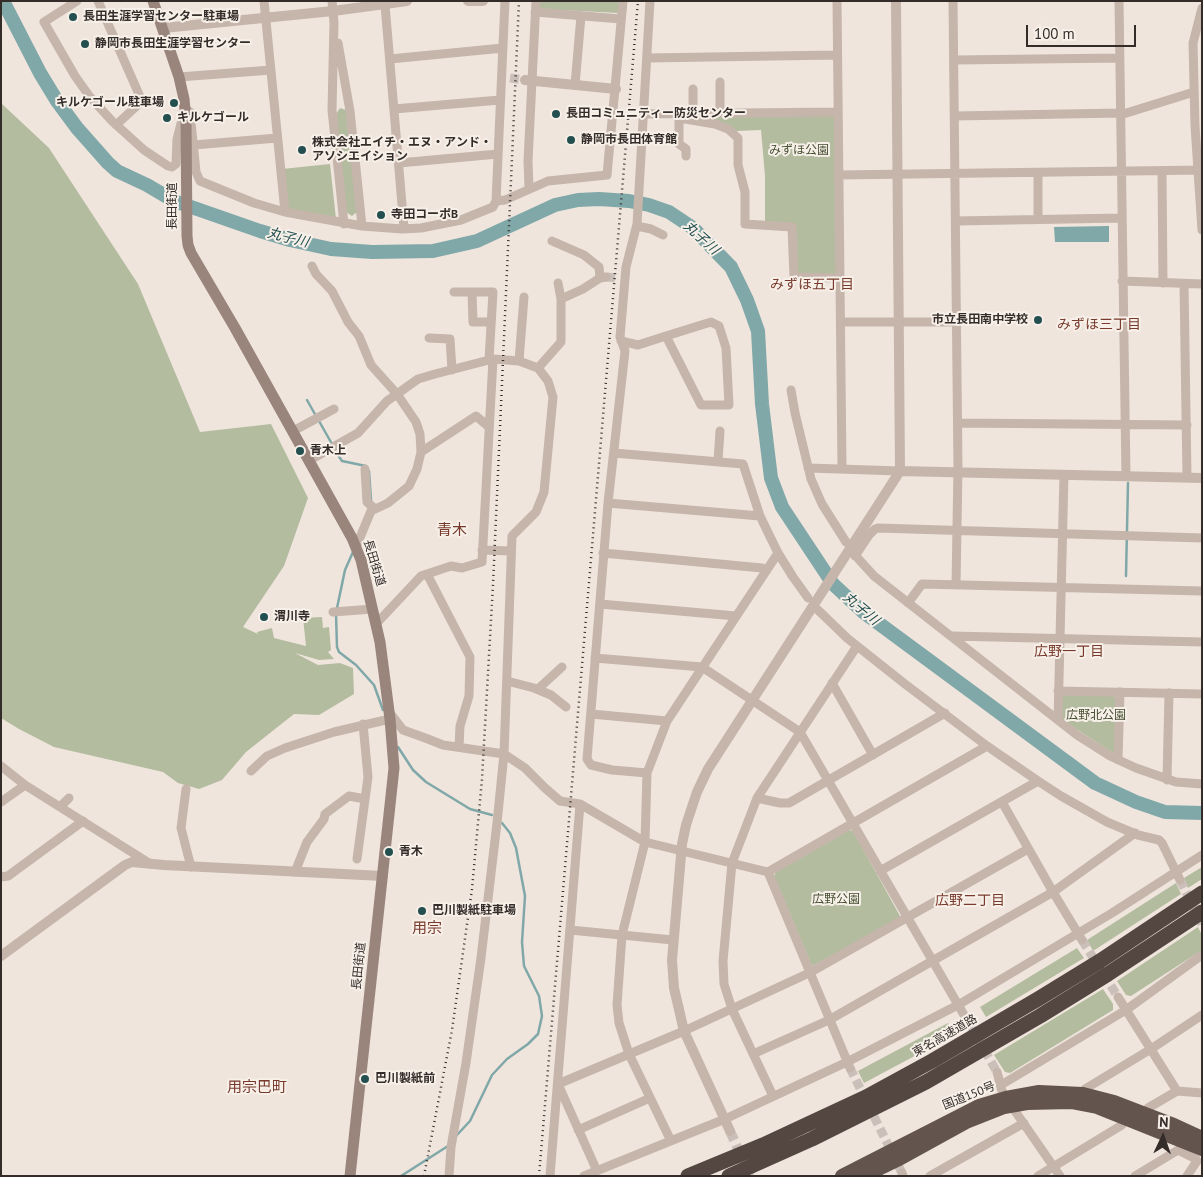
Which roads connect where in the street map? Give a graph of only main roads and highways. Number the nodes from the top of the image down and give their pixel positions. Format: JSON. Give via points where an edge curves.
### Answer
{"nodes":[{"id":1,"x":153,"y":1,"type":"edge"},
{"id":2,"x":1202,"y":893,"type":"edge"},
{"id":3,"x":1202,"y":912,"type":"edge"},
{"id":4,"x":1007,"y":1096,"type":"junction"},
{"id":5,"x":1202,"y":1138,"type":"edge"},
{"id":6,"x":1202,"y":1149,"type":"edge"},
{"id":7,"x":350,"y":1176,"type":"edge"},
{"id":8,"x":688,"y":1176,"type":"edge"},
{"id":9,"x":729,"y":1176,"type":"edge"},
{"id":10,"x":842,"y":1176,"type":"edge"},
{"id":11,"x":864,"y":1176,"type":"edge"}],
"edges":[{"from":1,"to":7,"type":"main road","name":"長田街道","via":[[179,77],[185,108],[187,236],[191,253],[356,547],[376,624],[394,768]]},
{"from":2,"to":8,"type":"highway","name":"東名高速道路","via":[[1100,961],[932,1061],[832,1113]]},
{"from":3,"to":9,"type":"highway","via":[[1040,1016],[926,1082]]},
{"from":4,"to":5,"type":"highway","name":"国道150号","via":[[1039,1092],[1083,1094],[1114,1102]]},
{"from":4,"to":6,"type":"highway","name":"国道150号","via":[[1082,1104],[1115,1113]]},
{"from":4,"to":10,"type":"highway","name":"国道150号","via":[[964,1113]]},
{"from":4,"to":11,"type":"highway","name":"国道150号","via":[[966,1122]]}]}
